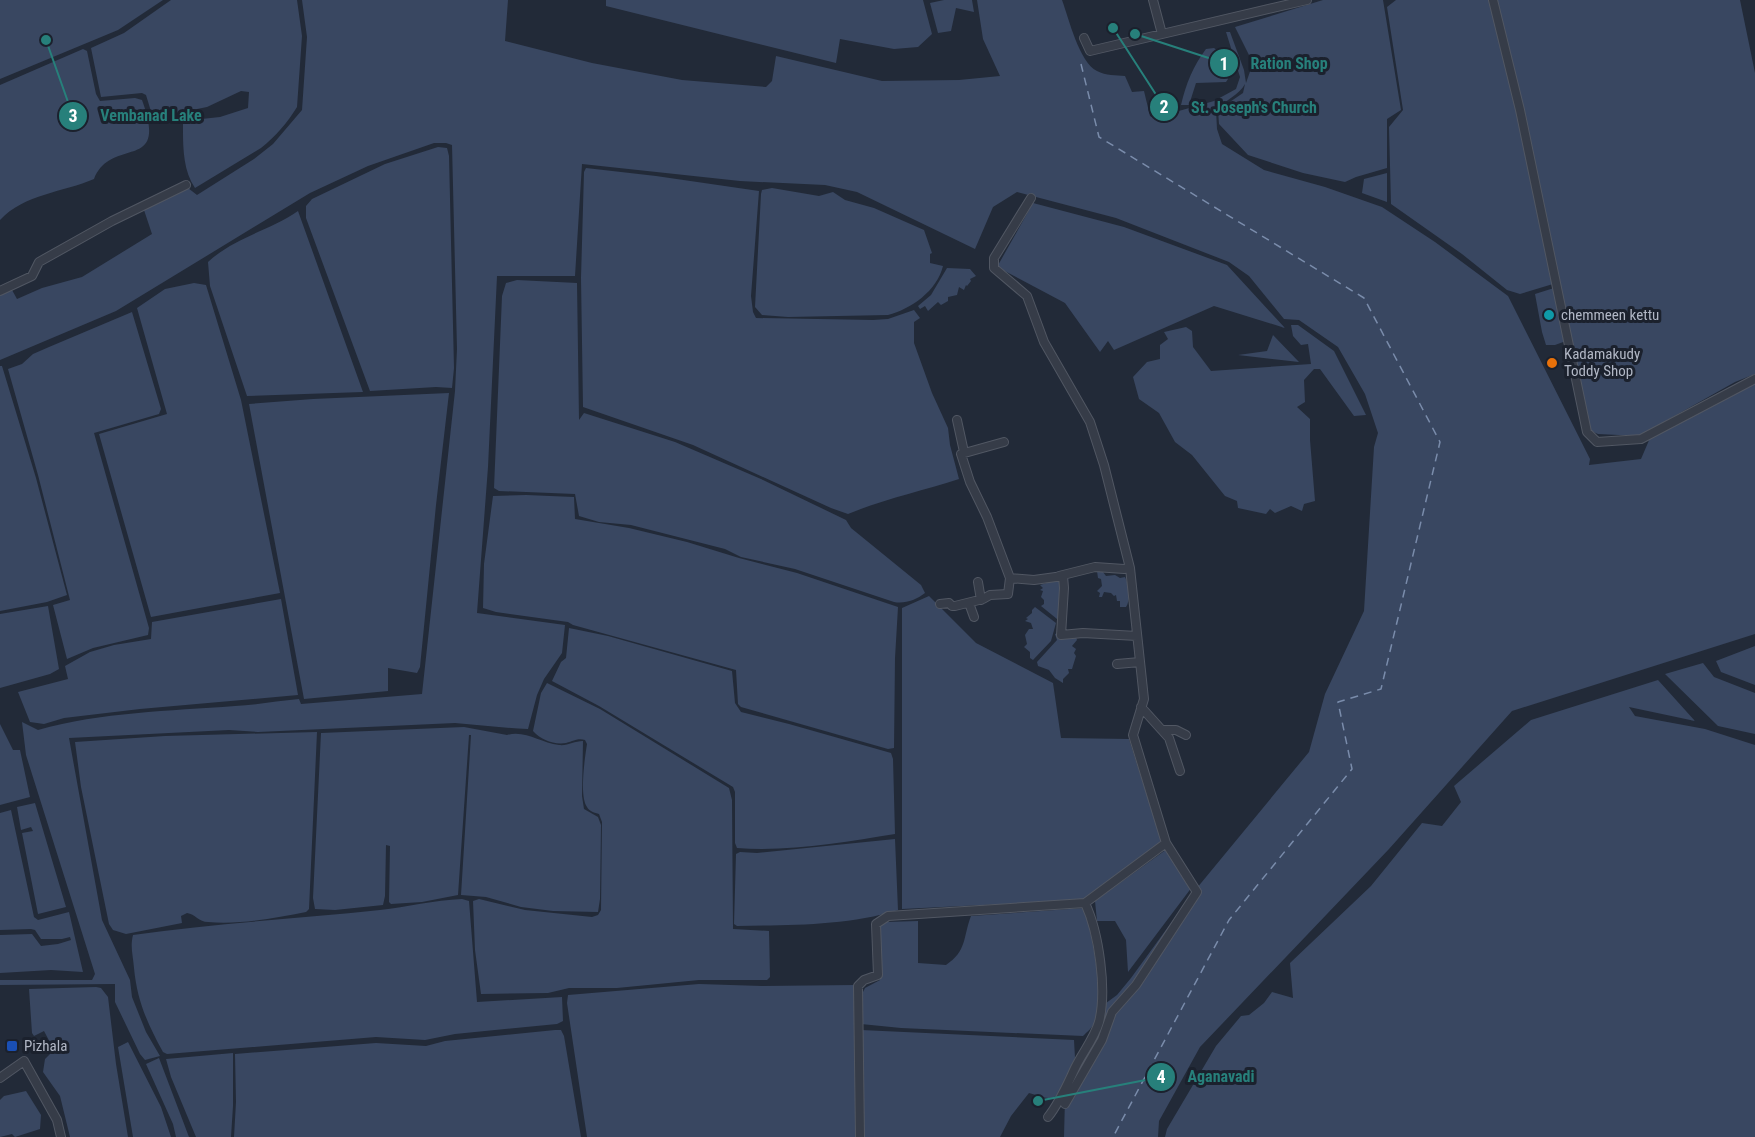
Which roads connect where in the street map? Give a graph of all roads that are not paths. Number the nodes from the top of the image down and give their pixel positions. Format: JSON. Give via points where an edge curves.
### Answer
{"nodes":[{"id":1,"x":1153,"y":0,"type":"edge"},
{"id":2,"x":1306,"y":0,"type":"edge"},
{"id":3,"x":1493,"y":0,"type":"edge"},
{"id":4,"x":1162,"y":34,"type":"junction"},
{"id":5,"x":1084,"y":38,"type":"dead end"},
{"id":6,"x":186,"y":185,"type":"dead end"},
{"id":7,"x":1031,"y":198,"type":"dead end"},
{"id":8,"x":0,"y":291,"type":"edge"},
{"id":9,"x":1755,"y":379,"type":"edge"},
{"id":10,"x":957,"y":420,"type":"dead end"},
{"id":11,"x":1004,"y":442,"type":"dead end"},
{"id":12,"x":964,"y":452,"type":"junction"},
{"id":13,"x":1130,"y":568,"type":"junction"},
{"id":14,"x":1059,"y":576,"type":"junction"},
{"id":15,"x":1010,"y":578,"type":"junction"},
{"id":16,"x":978,"y":582,"type":"dead end"},
{"id":17,"x":981,"y":600,"type":"junction"},
{"id":18,"x":969,"y":603,"type":"junction"},
{"id":19,"x":940,"y":604,"type":"dead end"},
{"id":20,"x":974,"y":617,"type":"dead end"},
{"id":21,"x":1137,"y":636,"type":"junction"},
{"id":22,"x":1140,"y":662,"type":"junction"},
{"id":23,"x":1117,"y":664,"type":"dead end"},
{"id":24,"x":1141,"y":707,"type":"junction"},
{"id":25,"x":1162,"y":730,"type":"junction"},
{"id":26,"x":1186,"y":735,"type":"dead end"},
{"id":27,"x":1180,"y":771,"type":"dead end"},
{"id":28,"x":1166,"y":843,"type":"junction"},
{"id":29,"x":1085,"y":903,"type":"junction"},
{"id":30,"x":0,"y":1078,"type":"edge"},
{"id":31,"x":1065,"y":1104,"type":"dead end"},
{"id":32,"x":1048,"y":1117,"type":"dead end"},
{"id":33,"x":61,"y":1137,"type":"edge"},
{"id":34,"x":860,"y":1137,"type":"edge"}],
"edges":[{"from":1,"to":4,"type":"street"},
{"from":2,"to":4,"type":"street"},
{"from":3,"to":9,"type":"street","via":[[1587,432],[1597,442],[1641,439]]},
{"from":4,"to":5,"type":"street","via":[[1090,51]]},
{"from":6,"to":8,"type":"street","via":[[39,262],[33,276]]},
{"from":7,"to":13,"type":"street","via":[[994,258],[994,268],[1027,296],[1044,342],[1090,422]]},
{"from":10,"to":12,"type":"street"},
{"from":11,"to":12,"type":"street"},
{"from":12,"to":15,"type":"street","via":[[961,454],[970,482]]},
{"from":13,"to":14,"type":"street","via":[[1095,567]]},
{"from":13,"to":21,"type":"street"},
{"from":14,"to":15,"type":"street"},
{"from":14,"to":21,"type":"street","via":[[1064,580],[1061,635]]},
{"from":15,"to":17,"type":"street","via":[[1008,594]]},
{"from":16,"to":17,"type":"street"},
{"from":17,"to":18,"type":"street"},
{"from":18,"to":19,"type":"street"},
{"from":18,"to":20,"type":"street"},
{"from":21,"to":22,"type":"street"},
{"from":22,"to":23,"type":"street"},
{"from":22,"to":24,"type":"street","via":[[1144,699]]},
{"from":24,"to":25,"type":"street"},
{"from":24,"to":28,"type":"street","via":[[1133,735]]},
{"from":25,"to":26,"type":"street"},
{"from":25,"to":27,"type":"street","via":[[1173,747]]},
{"from":28,"to":29,"type":"street"},
{"from":28,"to":31,"type":"street","via":[[1197,892],[1136,985],[1112,1012],[1102,1040]]},
{"from":29,"to":32,"type":"street","via":[[1101,967],[1099,1022]]},
{"from":29,"to":34,"type":"street","via":[[888,916],[876,924],[878,975],[858,986]]},
{"from":30,"to":33,"type":"street","via":[[24,1062],[57,1120]]}]}
